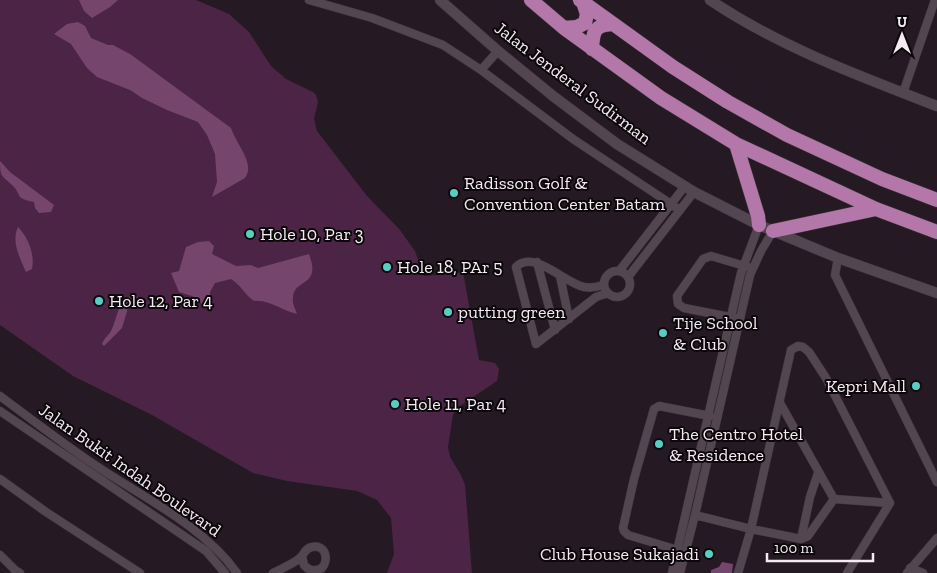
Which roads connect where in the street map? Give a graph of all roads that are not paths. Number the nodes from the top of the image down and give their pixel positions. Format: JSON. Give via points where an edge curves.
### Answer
{"nodes":[{"id":1,"x":308,"y":0,"type":"edge"},
{"id":2,"x":440,"y":0,"type":"edge"},
{"id":3,"x":531,"y":0,"type":"edge"},
{"id":4,"x":710,"y":0,"type":"edge"},
{"id":5,"x":935,"y":0,"type":"edge"},
{"id":6,"x":582,"y":1,"type":"edge"},
{"id":7,"x":613,"y":24,"type":"junction"},
{"id":8,"x":564,"y":28,"type":"junction"},
{"id":9,"x":592,"y":50,"type":"junction"},
{"id":10,"x":498,"y":51,"type":"junction"},
{"id":11,"x":481,"y":70,"type":"junction"},
{"id":12,"x":903,"y":93,"type":"junction"},
{"id":13,"x":937,"y":106,"type":"edge"},
{"id":14,"x":736,"y":144,"type":"junction"},
{"id":15,"x":690,"y":189,"type":"junction"},
{"id":16,"x":937,"y":200,"type":"edge"},
{"id":17,"x":672,"y":204,"type":"junction"},
{"id":18,"x":876,"y":209,"type":"junction"},
{"id":19,"x":680,"y":210,"type":"junction"},
{"id":20,"x":760,"y":225,"type":"junction"},
{"id":21,"x":773,"y":231,"type":"junction"},
{"id":22,"x":937,"y":232,"type":"edge"},
{"id":23,"x":838,"y":258,"type":"junction"},
{"id":24,"x":537,"y":262,"type":"junction"},
{"id":25,"x":744,"y":265,"type":"junction"},
{"id":26,"x":620,"y":270,"type":"junction"},
{"id":27,"x":752,"y":270,"type":"junction"},
{"id":28,"x":560,"y":276,"type":"junction"},
{"id":29,"x":628,"y":276,"type":"junction"},
{"id":30,"x":603,"y":285,"type":"junction"},
{"id":31,"x":937,"y":293,"type":"edge"},
{"id":32,"x":608,"y":294,"type":"junction"},
{"id":33,"x":731,"y":317,"type":"junction"},
{"id":34,"x":569,"y":319,"type":"junction"},
{"id":35,"x":740,"y":319,"type":"junction"},
{"id":36,"x":555,"y":330,"type":"junction"},
{"id":37,"x":0,"y":396,"type":"edge"},
{"id":38,"x":780,"y":403,"type":"junction"},
{"id":39,"x":0,"y":411,"type":"edge"},
{"id":40,"x":707,"y":416,"type":"junction"},
{"id":41,"x":717,"y":418,"type":"junction"},
{"id":42,"x":89,"y":466,"type":"junction"},
{"id":43,"x":818,"y":472,"type":"junction"},
{"id":44,"x":0,"y":479,"type":"edge"},
{"id":45,"x":937,"y":482,"type":"edge"},
{"id":46,"x":834,"y":499,"type":"junction"},
{"id":47,"x":890,"y":503,"type":"junction"},
{"id":48,"x":695,"y":515,"type":"junction"},
{"id":49,"x":751,"y":530,"type":"junction"},
{"id":50,"x":801,"y":539,"type":"junction"},
{"id":51,"x":936,"y":542,"type":"edge"},
{"id":52,"x":677,"y":550,"type":"junction"},
{"id":53,"x":686,"y":553,"type":"junction"},
{"id":54,"x":0,"y":555,"type":"edge"},
{"id":55,"x":302,"y":556,"type":"dead end"},
{"id":56,"x":908,"y":571,"type":"edge"},
{"id":57,"x":20,"y":573,"type":"edge"},
{"id":58,"x":140,"y":573,"type":"edge"},
{"id":59,"x":225,"y":573,"type":"edge"},
{"id":60,"x":237,"y":573,"type":"edge"},
{"id":61,"x":274,"y":573,"type":"edge"},
{"id":62,"x":672,"y":573,"type":"edge"},
{"id":63,"x":680,"y":573,"type":"edge"},
{"id":64,"x":738,"y":573,"type":"edge"},
{"id":65,"x":847,"y":573,"type":"edge"},
{"id":66,"x":923,"y":573,"type":"edge"}],
"edges":[{"from":1,"to":11,"type":"street","via":[[372,18],[443,45]]},
{"from":2,"to":10,"type":"street","name":"Jalan Jenderal Sudirman"},
{"from":3,"to":8,"type":"highway"},
{"from":4,"to":12,"type":"street","via":[[790,47]]},
{"from":5,"to":12,"type":"street"},
{"from":6,"to":7,"type":"highway"},
{"from":6,"to":8,"type":"highway","via":[[587,14],[585,23]]},
{"from":7,"to":9,"type":"highway","via":[[597,28]]},
{"from":7,"to":16,"type":"highway","via":[[673,67],[787,135],[882,179]]},
{"from":8,"to":9,"type":"highway"},
{"from":9,"to":14,"type":"highway"},
{"from":10,"to":11,"type":"street"},
{"from":10,"to":15,"type":"street","name":"Jalan Jenderal Sudirman","via":[[617,144]]},
{"from":11,"to":17,"type":"street","via":[[573,139]]},
{"from":12,"to":13,"type":"street"},
{"from":14,"to":18,"type":"highway"},
{"from":14,"to":20,"type":"highway"},
{"from":15,"to":17,"type":"street"},
{"from":15,"to":19,"type":"street"},
{"from":15,"to":20,"type":"street","name":"Jalan Jenderal Sudirman"},
{"from":17,"to":19,"type":"street"},
{"from":17,"to":26,"type":"street"},
{"from":18,"to":21,"type":"highway"},
{"from":18,"to":22,"type":"highway"},
{"from":19,"to":29,"type":"street"},
{"from":20,"to":21,"type":"street","name":"Jalan Jenderal Sudirman"},
{"from":20,"to":25,"type":"street"},
{"from":21,"to":23,"type":"street","name":"Jalan Jenderal Sudirman"},
{"from":21,"to":27,"type":"street"},
{"from":23,"to":31,"type":"street","name":"Jalan Jenderal Sudirman"},
{"from":23,"to":45,"type":"street","via":[[835,275]]},
{"from":24,"to":28,"type":"street"},
{"from":24,"to":36,"type":"street"},
{"from":24,"to":36,"type":"street","via":[[519,264],[516,268],[536,344]]},
{"from":25,"to":27,"type":"street"},
{"from":25,"to":33,"type":"street"},
{"from":25,"to":33,"type":"street","via":[[707,257],[677,296],[678,304],[684,308]]},
{"from":26,"to":29,"type":"street"},
{"from":26,"to":30,"type":"street","via":[[611,271]]},
{"from":27,"to":35,"type":"street"},
{"from":28,"to":30,"type":"street","via":[[582,287]]},
{"from":28,"to":34,"type":"street"},
{"from":29,"to":32,"type":"street","via":[[630,285],[627,292],[620,297]]},
{"from":30,"to":32,"type":"street"},
{"from":32,"to":34,"type":"street","via":[[596,298]]},
{"from":33,"to":35,"type":"street"},
{"from":33,"to":40,"type":"street"},
{"from":34,"to":36,"type":"street"},
{"from":35,"to":41,"type":"street"},
{"from":37,"to":42,"type":"street","name":"Jalan Bukit Indah Boulevard"},
{"from":38,"to":43,"type":"street"},
{"from":38,"to":47,"type":"street","via":[[791,350],[803,348],[826,378]]},
{"from":38,"to":49,"type":"street"},
{"from":39,"to":42,"type":"street"},
{"from":40,"to":41,"type":"street"},
{"from":40,"to":52,"type":"street"},
{"from":40,"to":52,"type":"street","via":[[659,406],[654,409],[634,478],[624,532]]},
{"from":41,"to":48,"type":"street"},
{"from":42,"to":59,"type":"street","via":[[206,551]]},
{"from":42,"to":60,"type":"street","name":"Jalan Bukit Indah Boulevard","via":[[173,516],[210,543]]},
{"from":43,"to":46,"type":"street"},
{"from":43,"to":50,"type":"street"},
{"from":44,"to":58,"type":"street"},
{"from":46,"to":47,"type":"street"},
{"from":46,"to":50,"type":"street","via":[[808,536]]},
{"from":47,"to":65,"type":"street"},
{"from":48,"to":49,"type":"street"},
{"from":48,"to":53,"type":"street"},
{"from":49,"to":50,"type":"street"},
{"from":49,"to":64,"type":"street"},
{"from":51,"to":56,"type":"street"},
{"from":52,"to":53,"type":"street"},
{"from":52,"to":62,"type":"street"},
{"from":53,"to":63,"type":"street"},
{"from":54,"to":57,"type":"street"},
{"from":55,"to":61,"type":"street"},
{"from":56,"to":66,"type":"street"}]}
